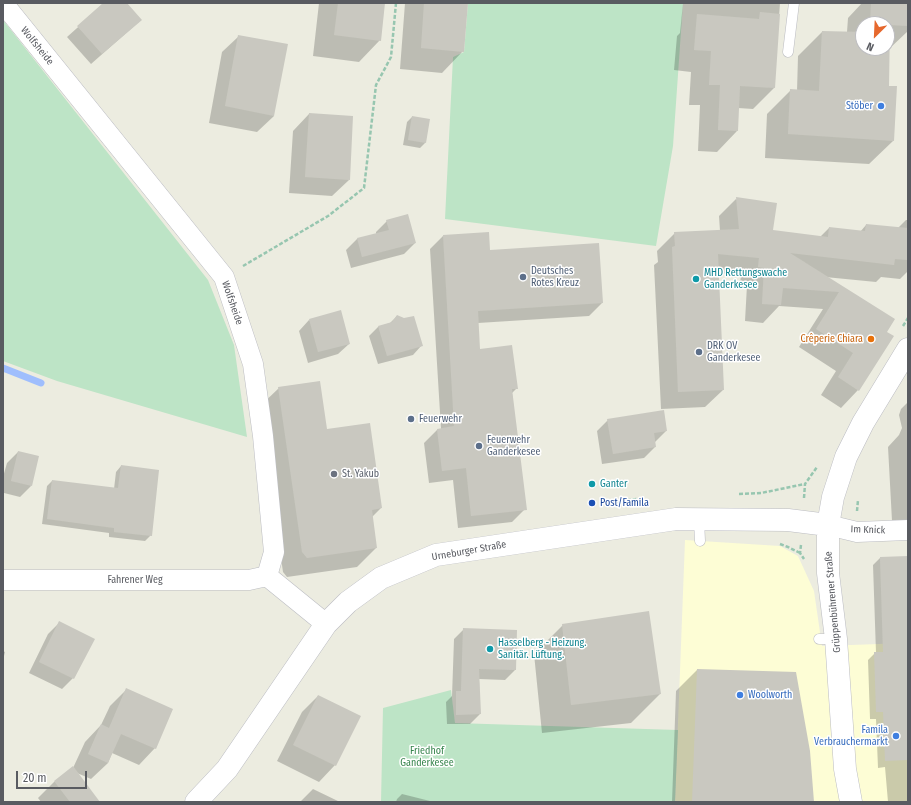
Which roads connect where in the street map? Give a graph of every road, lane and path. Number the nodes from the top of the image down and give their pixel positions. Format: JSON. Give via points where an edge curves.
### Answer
{"nodes":[{"id":1,"x":396,"y":3,"type":"edge"},
{"id":2,"x":794,"y":3,"type":"edge"},
{"id":3,"x":3,"y":4,"type":"edge"},
{"id":4,"x":788,"y":52,"type":"dead end"},
{"id":5,"x":224,"y":277,"type":"junction"},
{"id":6,"x":908,"y":349,"type":"edge"},
{"id":7,"x":820,"y":463,"type":"dead end"},
{"id":8,"x":805,"y":484,"type":"dead end"},
{"id":9,"x":858,"y":498,"type":"dead end"},
{"id":10,"x":699,"y":520,"type":"junction"},
{"id":11,"x":828,"y":525,"type":"junction"},
{"id":12,"x":908,"y":530,"type":"edge"},
{"id":13,"x":857,"y":532,"type":"junction"},
{"id":14,"x":700,"y":542,"type":"dead end"},
{"id":15,"x":267,"y":576,"type":"junction"},
{"id":16,"x":3,"y":580,"type":"edge"},
{"id":17,"x":326,"y":624,"type":"junction"},
{"id":18,"x":196,"y":802,"type":"edge"},
{"id":19,"x":851,"y":802,"type":"edge"}],
"edges":[{"from":1,"to":5,"type":"path","via":[[391,57],[376,85],[364,188],[328,216]]},
{"from":2,"to":4,"type":"lane"},
{"from":3,"to":5,"type":"street","name":"Wolfsheide"},
{"from":5,"to":15,"type":"street","name":"Wolfsheide","via":[[253,364],[274,552]]},
{"from":6,"to":11,"type":"street","name":"Grüppenbührener Straße","via":[[863,423],[846,457],[833,497]]},
{"from":7,"to":8,"type":"path"},
{"from":9,"to":13,"type":"path"},
{"from":10,"to":11,"type":"street","name":"Urneburger Straße","via":[[788,520]]},
{"from":10,"to":14,"type":"lane"},
{"from":10,"to":17,"type":"street","name":"Urneburger Straße","via":[[668,520],[436,555],[381,578],[348,602]]},
{"from":11,"to":13,"type":"street","name":"Im Knick"},
{"from":11,"to":19,"type":"street","name":"Grüppenbührener Straße","via":[[828,639]]},
{"from":12,"to":13,"type":"street","name":"Im Knick"},
{"from":15,"to":16,"type":"street","name":"Fahrener Weg","via":[[249,580]]},
{"from":15,"to":17,"type":"street"},
{"from":17,"to":18,"type":"street","name":"Urneburger Straße","via":[[226,769]]}]}
